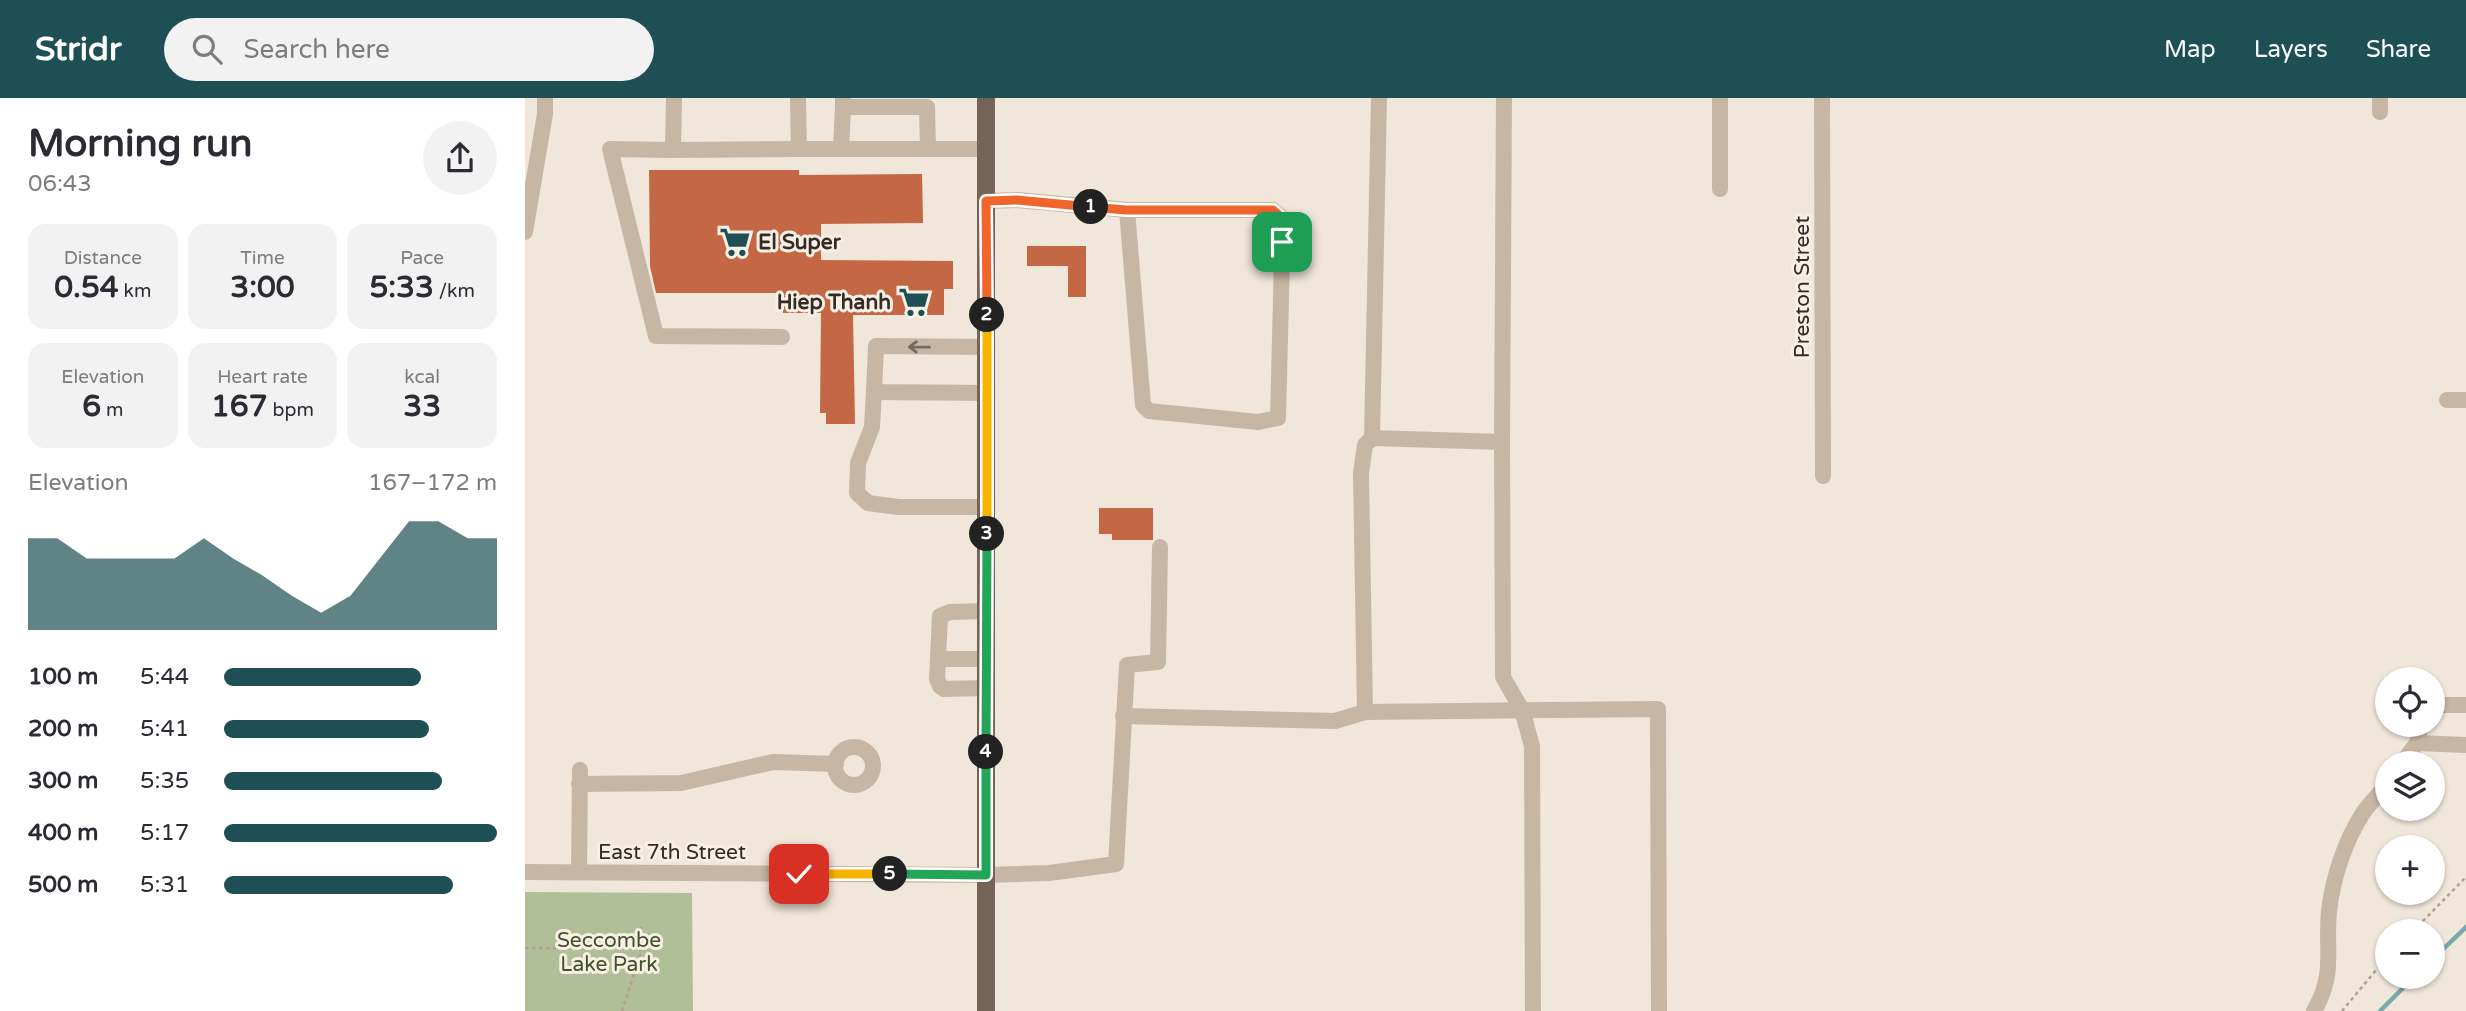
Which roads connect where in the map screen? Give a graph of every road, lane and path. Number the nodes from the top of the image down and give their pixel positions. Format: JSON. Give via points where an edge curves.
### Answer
{"nodes":[{"id":1,"x":545,"y":98,"type":"edge"},
{"id":2,"x":674,"y":98,"type":"edge"},
{"id":3,"x":798,"y":98,"type":"edge"},
{"id":4,"x":986,"y":98,"type":"edge"},
{"id":5,"x":1379,"y":98,"type":"edge"},
{"id":6,"x":1504,"y":98,"type":"edge"},
{"id":7,"x":1720,"y":98,"type":"edge"},
{"id":8,"x":1822,"y":98,"type":"edge"},
{"id":9,"x":843,"y":102,"type":"edge"},
{"id":10,"x":799,"y":149,"type":"junction"},
{"id":11,"x":841,"y":149,"type":"junction"},
{"id":12,"x":928,"y":149,"type":"junction"},
{"id":13,"x":986,"y":149,"type":"junction"},
{"id":14,"x":673,"y":150,"type":"junction"},
{"id":15,"x":1720,"y":189,"type":"dead end"},
{"id":16,"x":986,"y":201,"type":"junction"},
{"id":17,"x":1126,"y":210,"type":"junction"},
{"id":18,"x":525,"y":232,"type":"edge"},
{"id":19,"x":782,"y":337,"type":"dead end"},
{"id":20,"x":987,"y":347,"type":"junction"},
{"id":21,"x":874,"y":392,"type":"junction"},
{"id":22,"x":987,"y":394,"type":"junction"},
{"id":23,"x":2447,"y":400,"type":"dead end"},
{"id":24,"x":2466,"y":400,"type":"edge"},
{"id":25,"x":1372,"y":438,"type":"junction"},
{"id":26,"x":1502,"y":442,"type":"junction"},
{"id":27,"x":1823,"y":475,"type":"dead end"},
{"id":28,"x":987,"y":507,"type":"junction"},
{"id":29,"x":1160,"y":547,"type":"dead end"},
{"id":30,"x":987,"y":611,"type":"junction"},
{"id":31,"x":938,"y":659,"type":"junction"},
{"id":32,"x":986,"y":659,"type":"junction"},
{"id":33,"x":986,"y":688,"type":"junction"},
{"id":34,"x":2445,"y":705,"type":"edge"},
{"id":35,"x":2466,"y":705,"type":"edge"},
{"id":36,"x":1522,"y":710,"type":"junction"},
{"id":37,"x":1365,"y":712,"type":"junction"},
{"id":38,"x":1123,"y":716,"type":"junction"},
{"id":39,"x":2418,"y":737,"type":"edge"},
{"id":40,"x":2417,"y":743,"type":"junction"},
{"id":41,"x":2466,"y":746,"type":"edge"},
{"id":42,"x":2411,"y":751,"type":"edge"},
{"id":43,"x":836,"y":764,"type":"dead end"},
{"id":44,"x":2375,"y":798,"type":"edge"},
{"id":45,"x":525,"y":872,"type":"edge"},
{"id":46,"x":579,"y":872,"type":"junction"},
{"id":47,"x":986,"y":875,"type":"junction"},
{"id":48,"x":2466,"y":877,"type":"edge"},
{"id":49,"x":2425,"y":919,"type":"edge"},
{"id":50,"x":641,"y":924,"type":"dead end"},
{"id":51,"x":525,"y":948,"type":"edge"},
{"id":52,"x":642,"y":949,"type":"junction"},
{"id":53,"x":2375,"y":971,"type":"edge"},
{"id":54,"x":622,"y":1011,"type":"edge"},
{"id":55,"x":986,"y":1011,"type":"edge"},
{"id":56,"x":1533,"y":1011,"type":"edge"},
{"id":57,"x":1659,"y":1011,"type":"edge"},
{"id":58,"x":2314,"y":1011,"type":"edge"},
{"id":59,"x":2342,"y":1011,"type":"edge"}],
"edges":[{"from":1,"to":18,"type":"street"},
{"from":2,"to":14,"type":"street"},
{"from":3,"to":10,"type":"street"},
{"from":4,"to":13,"type":"main road"},
{"from":5,"to":25,"type":"street"},
{"from":6,"to":26,"type":"street"},
{"from":7,"to":15,"type":"street"},
{"from":8,"to":27,"type":"street","name":"Preston Street"},
{"from":9,"to":11,"type":"street"},
{"from":9,"to":12,"type":"street","via":[[927,107]]},
{"from":10,"to":11,"type":"street"},
{"from":10,"to":14,"type":"street"},
{"from":11,"to":12,"type":"street"},
{"from":12,"to":13,"type":"street"},
{"from":13,"to":16,"type":"main road"},
{"from":14,"to":19,"type":"street","via":[[610,149],[656,336]]},
{"from":16,"to":17,"type":"street"},
{"from":16,"to":20,"type":"main road"},
{"from":17,"to":17,"type":"street","via":[[1273,210],[1283,219],[1278,418],[1244,421],[1149,411],[1143,405]]},
{"from":20,"to":21,"type":"street","one_way":true,"via":[[876,346]]},
{"from":20,"to":22,"type":"main road"},
{"from":21,"to":22,"type":"street"},
{"from":21,"to":28,"type":"street","via":[[872,427],[858,463],[857,493],[869,502],[898,507]]},
{"from":22,"to":28,"type":"main road"},
{"from":23,"to":24,"type":"street"},
{"from":25,"to":26,"type":"street"},
{"from":25,"to":37,"type":"street","via":[[1365,445],[1361,473]]},
{"from":26,"to":36,"type":"street","via":[[1503,677]]},
{"from":28,"to":30,"type":"main road"},
{"from":29,"to":38,"type":"street","via":[[1158,662],[1127,665]]},
{"from":30,"to":31,"type":"street","via":[[940,616]]},
{"from":30,"to":32,"type":"main road"},
{"from":31,"to":32,"type":"street"},
{"from":31,"to":33,"type":"street","via":[[937,679],[944,690]]},
{"from":32,"to":33,"type":"main road"},
{"from":33,"to":47,"type":"main road"},
{"from":34,"to":35,"type":"street"},
{"from":36,"to":37,"type":"street"},
{"from":36,"to":56,"type":"street","via":[[1532,746]]},
{"from":36,"to":57,"type":"street","via":[[1658,709]]},
{"from":37,"to":38,"type":"street","via":[[1335,720]]},
{"from":38,"to":47,"type":"street","name":"East 7th Street","via":[[1116,864]]},
{"from":39,"to":40,"type":"street"},
{"from":40,"to":41,"type":"street"},
{"from":40,"to":42,"type":"street"},
{"from":43,"to":46,"type":"street","via":[[773,762],[674,784],[579,777]]},
{"from":44,"to":58,"type":"street","via":[[2363,813],[2339,866],[2329,911],[2329,973]]},
{"from":45,"to":46,"type":"street","name":"East 7th Street"},
{"from":46,"to":47,"type":"street","name":"East 7th Street"},
{"from":47,"to":55,"type":"main road"},
{"from":48,"to":49,"type":"path"},
{"from":50,"to":52,"type":"path"},
{"from":51,"to":52,"type":"path"},
{"from":52,"to":54,"type":"path"},
{"from":53,"to":59,"type":"path"}]}
